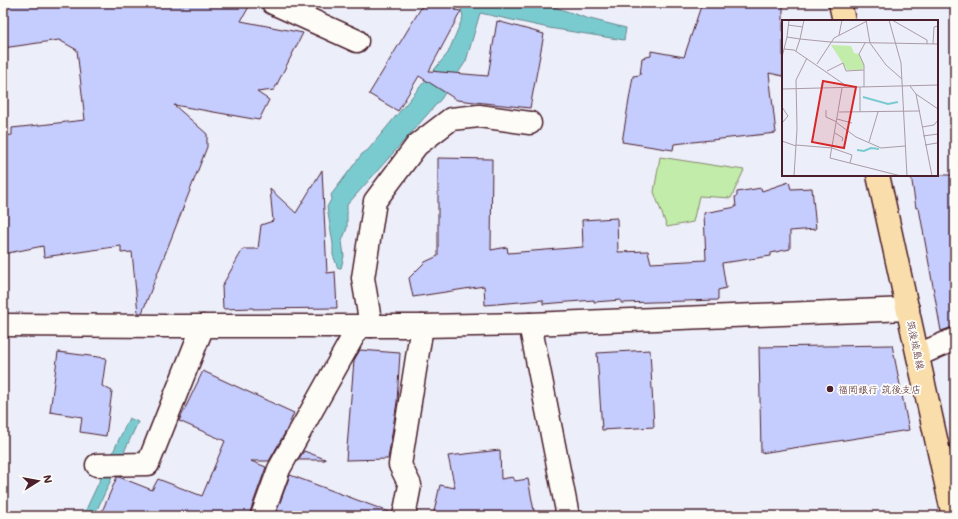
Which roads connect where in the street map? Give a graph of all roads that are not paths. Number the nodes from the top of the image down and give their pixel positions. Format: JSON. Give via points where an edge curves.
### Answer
{"nodes":[{"id":1,"x":273,"y":3,"type":"edge"},
{"id":2,"x":840,"y":3,"type":"edge"},
{"id":3,"x":844,"y":20,"type":"edge"},
{"id":4,"x":357,"y":42,"type":"dead end"},
{"id":5,"x":530,"y":123,"type":"dead end"},
{"id":6,"x":878,"y":176,"type":"edge"},
{"id":7,"x":908,"y":309,"type":"junction"},
{"id":8,"x":530,"y":324,"type":"junction"},
{"id":9,"x":3,"y":325,"type":"edge"},
{"id":10,"x":203,"y":326,"type":"junction"},
{"id":11,"x":365,"y":326,"type":"junction"},
{"id":12,"x":422,"y":326,"type":"junction"},
{"id":13,"x":955,"y":339,"type":"edge"},
{"id":14,"x":918,"y":355,"type":"junction"},
{"id":15,"x":97,"y":465,"type":"dead end"},
{"id":16,"x":262,"y":516,"type":"edge"},
{"id":17,"x":404,"y":516,"type":"edge"},
{"id":18,"x":568,"y":516,"type":"edge"},
{"id":19,"x":954,"y":516,"type":"edge"}],
"edges":[{"from":1,"to":4,"type":"street"},
{"from":2,"to":3,"type":"main road"},
{"from":5,"to":11,"type":"street","via":[[479,116],[451,119],[417,145],[375,201],[364,278]]},
{"from":6,"to":7,"type":"main road","name":"筑後城島線"},
{"from":7,"to":8,"type":"street"},
{"from":7,"to":14,"type":"main road","name":"筑後城島線"},
{"from":8,"to":12,"type":"street"},
{"from":8,"to":18,"type":"street"},
{"from":9,"to":10,"type":"street"},
{"from":10,"to":11,"type":"street"},
{"from":10,"to":15,"type":"street","via":[[148,464]]},
{"from":11,"to":12,"type":"street"},
{"from":11,"to":16,"type":"street","via":[[278,469]]},
{"from":12,"to":17,"type":"street","via":[[400,465],[410,485]]},
{"from":13,"to":14,"type":"street"},
{"from":14,"to":19,"type":"main road","name":"筑後城島線"}]}
